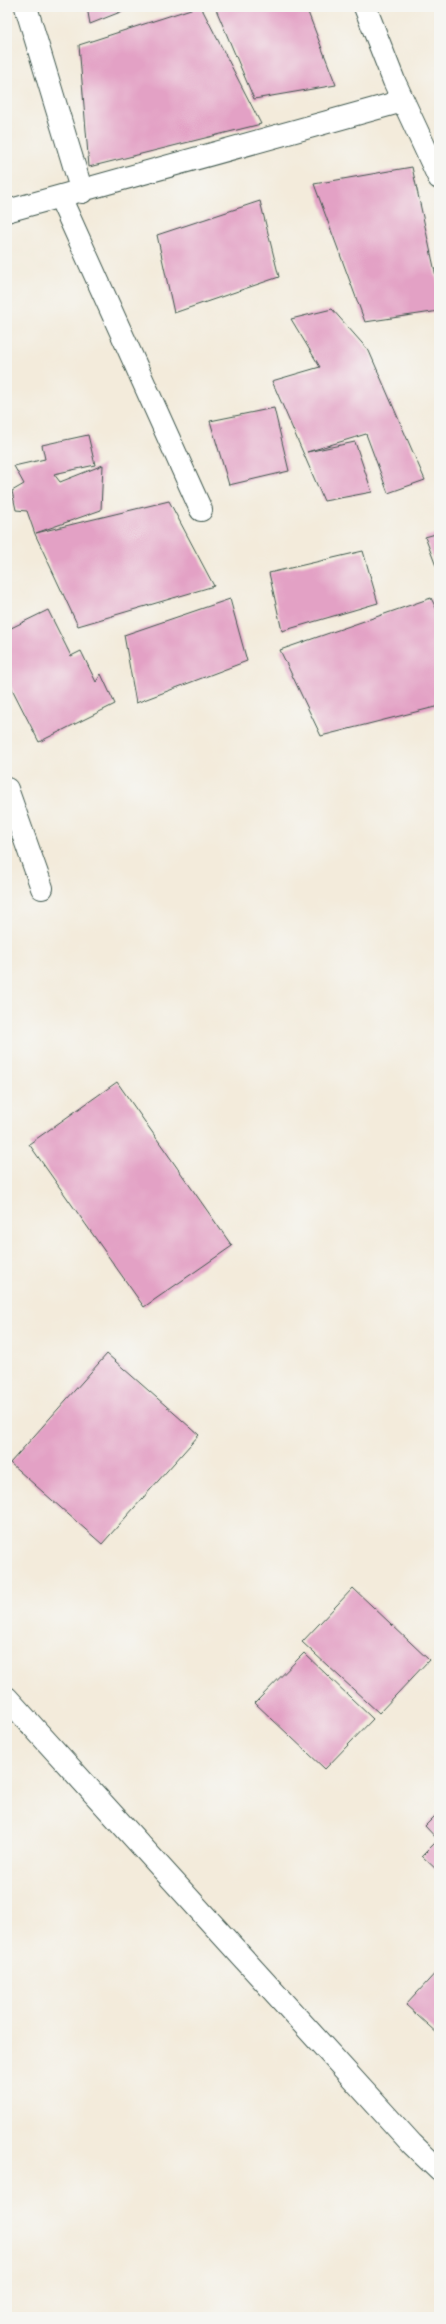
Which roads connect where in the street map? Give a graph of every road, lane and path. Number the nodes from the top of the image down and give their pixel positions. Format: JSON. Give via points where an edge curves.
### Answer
{"nodes":[{"id":1,"x":26,"y":7,"type":"edge"},
{"id":2,"x":365,"y":7,"type":"edge"},
{"id":3,"x":403,"y":101,"type":"junction"},
{"id":4,"x":439,"y":178,"type":"edge"},
{"id":5,"x":82,"y":192,"type":"junction"},
{"id":6,"x":60,"y":197,"type":"junction"},
{"id":7,"x":7,"y":211,"type":"edge"},
{"id":8,"x":201,"y":510,"type":"dead end"},
{"id":9,"x":7,"y":789,"type":"edge"},
{"id":10,"x":42,"y":888,"type":"dead end"},
{"id":11,"x":7,"y":1698,"type":"edge"},
{"id":12,"x":439,"y":2170,"type":"edge"}],
"edges":[{"from":1,"to":5,"type":"street"},
{"from":2,"to":3,"type":"street"},
{"from":3,"to":4,"type":"street"},
{"from":3,"to":5,"type":"street"},
{"from":5,"to":6,"type":"street"},
{"from":6,"to":7,"type":"street"},
{"from":6,"to":8,"type":"street"},
{"from":9,"to":10,"type":"street"},
{"from":11,"to":12,"type":"street","via":[[412,2144]]}]}
